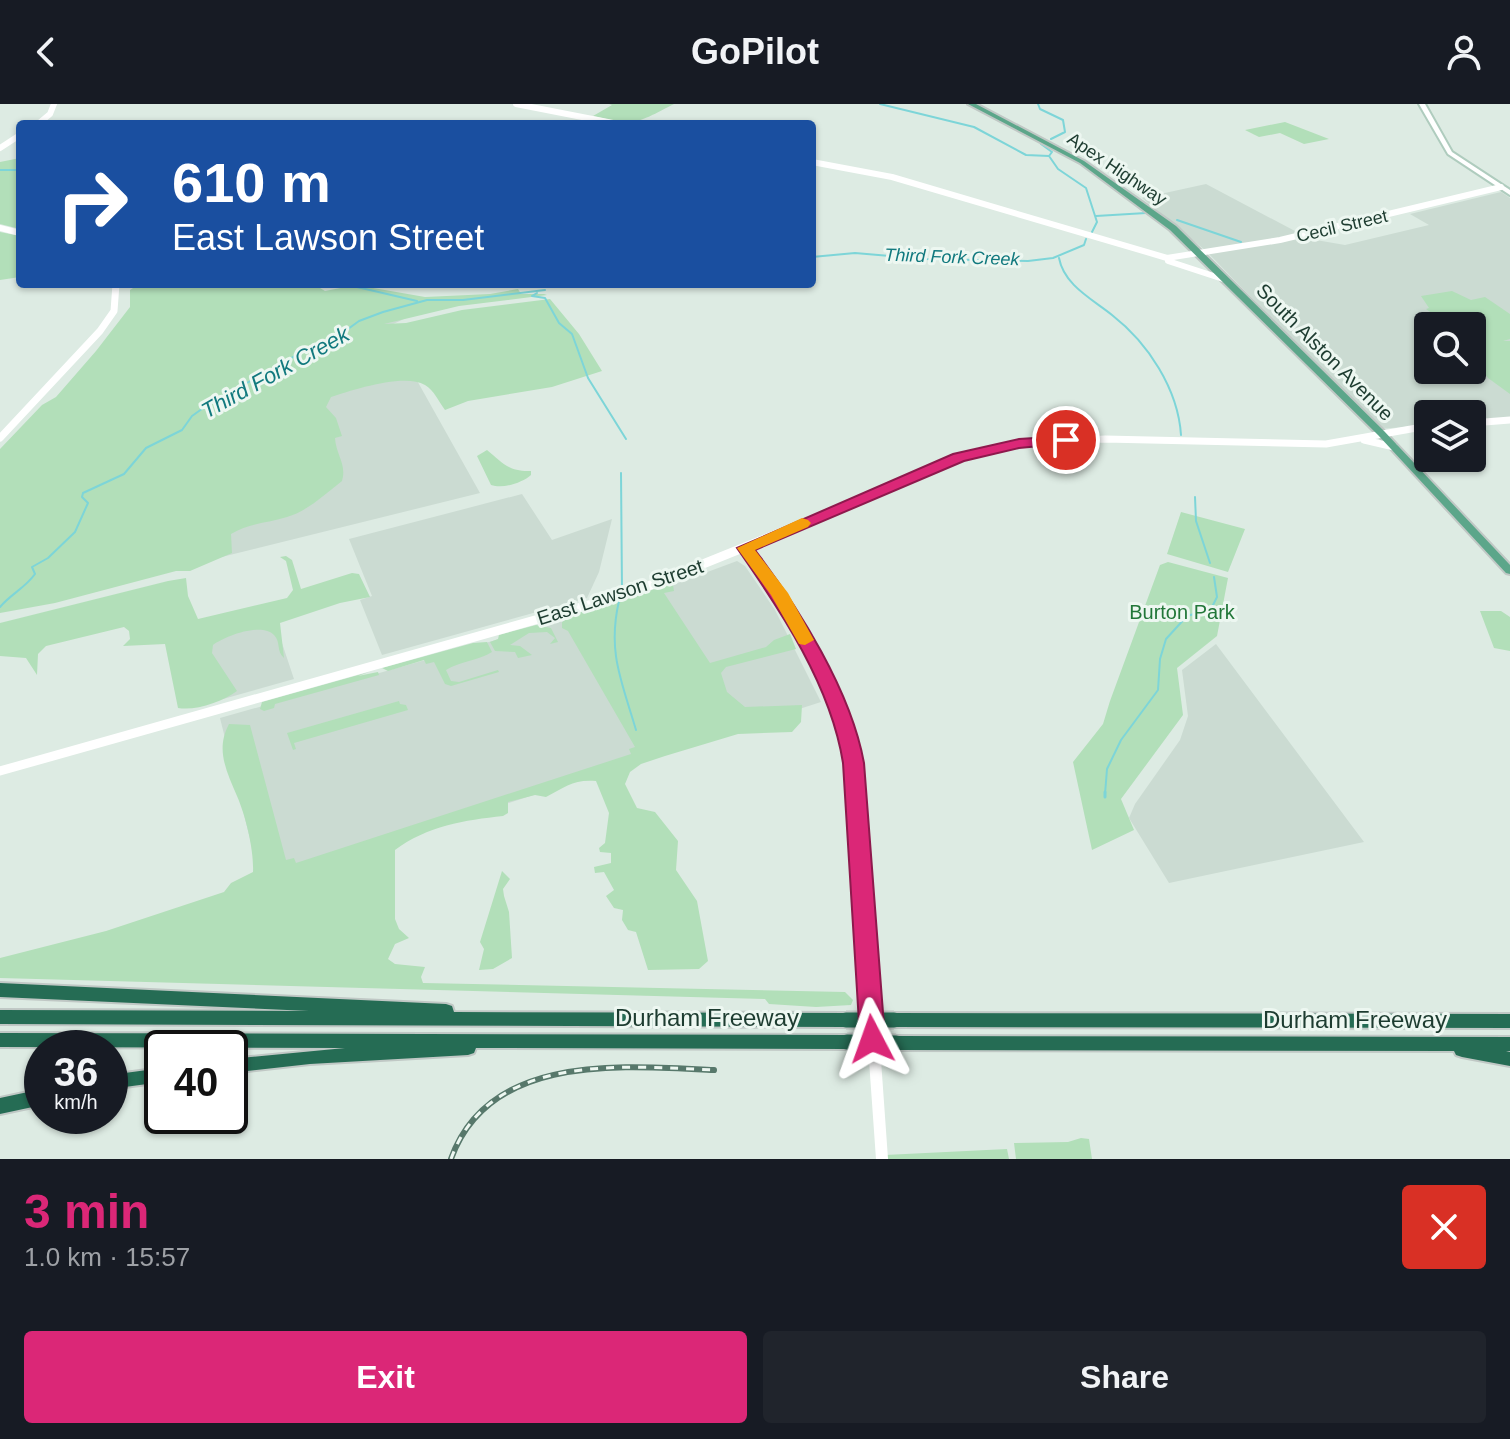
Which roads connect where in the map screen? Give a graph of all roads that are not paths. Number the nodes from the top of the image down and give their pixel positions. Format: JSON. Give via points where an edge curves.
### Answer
{"nodes":[{"id":1,"x":54,"y":104,"type":"edge"},
{"id":2,"x":516,"y":104,"type":"edge"},
{"id":3,"x":971,"y":104,"type":"edge"},
{"id":4,"x":1422,"y":104,"type":"edge"},
{"id":5,"x":43,"y":120,"type":"edge"},
{"id":6,"x":598,"y":120,"type":"edge"},
{"id":7,"x":816,"y":163,"type":"edge"},
{"id":8,"x":1501,"y":187,"type":"junction"},
{"id":9,"x":1510,"y":193,"type":"edge"},
{"id":10,"x":1128,"y":248,"type":"junction"},
{"id":11,"x":1200,"y":252,"type":"junction"},
{"id":12,"x":1181,"y":255,"type":"junction"},
{"id":13,"x":1161,"y":258,"type":"junction"},
{"id":14,"x":1230,"y":282,"type":"junction"},
{"id":15,"x":116,"y":288,"type":"edge"},
{"id":16,"x":1510,"y":420,"type":"edge"},
{"id":17,"x":1486,"y":422,"type":"edge"},
{"id":18,"x":1414,"y":428,"type":"edge"},
{"id":19,"x":1381,"y":433,"type":"junction"},
{"id":20,"x":0,"y":438,"type":"edge"},
{"id":21,"x":1357,"y":440,"type":"junction"},
{"id":22,"x":1394,"y":447,"type":"junction"},
{"id":23,"x":745,"y":548,"type":"junction"},
{"id":24,"x":1510,"y":571,"type":"edge"},
{"id":25,"x":0,"y":771,"type":"edge"},
{"id":26,"x":0,"y":990,"type":"edge"},
{"id":27,"x":1510,"y":1014,"type":"edge"},
{"id":28,"x":0,"y":1017,"type":"edge"},
{"id":29,"x":593,"y":1019,"type":"junction"},
{"id":30,"x":1469,"y":1021,"type":"junction"},
{"id":31,"x":1510,"y":1021,"type":"edge"},
{"id":32,"x":0,"y":1040,"type":"edge"},
{"id":33,"x":563,"y":1041,"type":"junction"},
{"id":34,"x":1510,"y":1044,"type":"edge"},
{"id":35,"x":1435,"y":1045,"type":"junction"},
{"id":36,"x":1510,"y":1059,"type":"edge"},
{"id":37,"x":248,"y":1064,"type":"edge"},
{"id":38,"x":24,"y":1095,"type":"edge"},
{"id":39,"x":0,"y":1097,"type":"edge"},
{"id":40,"x":24,"y":1099,"type":"edge"},
{"id":41,"x":0,"y":1106,"type":"edge"},
{"id":42,"x":882,"y":1159,"type":"edge"}],
"edges":[{"from":1,"to":5,"type":"street"},
{"from":2,"to":6,"type":"street"},
{"from":3,"to":11,"type":"main road","name":"Apex Highway","via":[[1099,172]]},
{"from":4,"to":8,"type":"main road","via":[[1450,153]]},
{"from":7,"to":10,"type":"street","via":[[892,177]]},
{"from":8,"to":9,"type":"main road"},
{"from":8,"to":11,"type":"street","name":"Cecil Street","via":[[1280,240]]},
{"from":10,"to":12,"type":"street","name":"Cecil Street"},
{"from":10,"to":13,"type":"street","name":"Cecil Street"},
{"from":11,"to":12,"type":"street","name":"Cecil Street"},
{"from":11,"to":14,"type":"main road","name":"Apex Highway"},
{"from":12,"to":13,"type":"street","name":"Cecil Street"},
{"from":13,"to":14,"type":"street","name":"South Alston Avenue"},
{"from":14,"to":19,"type":"main road","name":"South Alston Avenue"},
{"from":15,"to":20,"type":"street","via":[[114,311],[100,331]]},
{"from":16,"to":17,"type":"street"},
{"from":18,"to":19,"type":"street","name":"East Lawson Street"},
{"from":19,"to":21,"type":"street","name":"East Lawson Street"},
{"from":19,"to":22,"type":"main road","name":"South Alston Avenue"},
{"from":21,"to":22,"type":"street"},
{"from":21,"to":23,"type":"street","name":"East Lawson Street","via":[[1066,440],[1004,446],[947,462]]},
{"from":22,"to":24,"type":"main road","name":"South Alston Avenue"},
{"from":23,"to":25,"type":"street","name":"East Lawson Street","via":[[602,601]]},
{"from":23,"to":42,"type":"street","via":[[800,629],[848,732]]},
{"from":26,"to":29,"type":"highway"},
{"from":27,"to":30,"type":"highway"},
{"from":28,"to":29,"type":"highway","name":"Durham Freeway"},
{"from":29,"to":30,"type":"highway","name":"Durham Freeway","bridge":true},
{"from":30,"to":31,"type":"highway","name":"Durham Freeway"},
{"from":32,"to":33,"type":"highway","name":"Durham Freeway"},
{"from":33,"to":35,"type":"highway","name":"Durham Freeway","bridge":true},
{"from":33,"to":37,"type":"highway"},
{"from":34,"to":35,"type":"highway","name":"Durham Freeway"},
{"from":35,"to":36,"type":"highway"},
{"from":38,"to":39,"type":"highway"},
{"from":40,"to":41,"type":"highway"}]}
